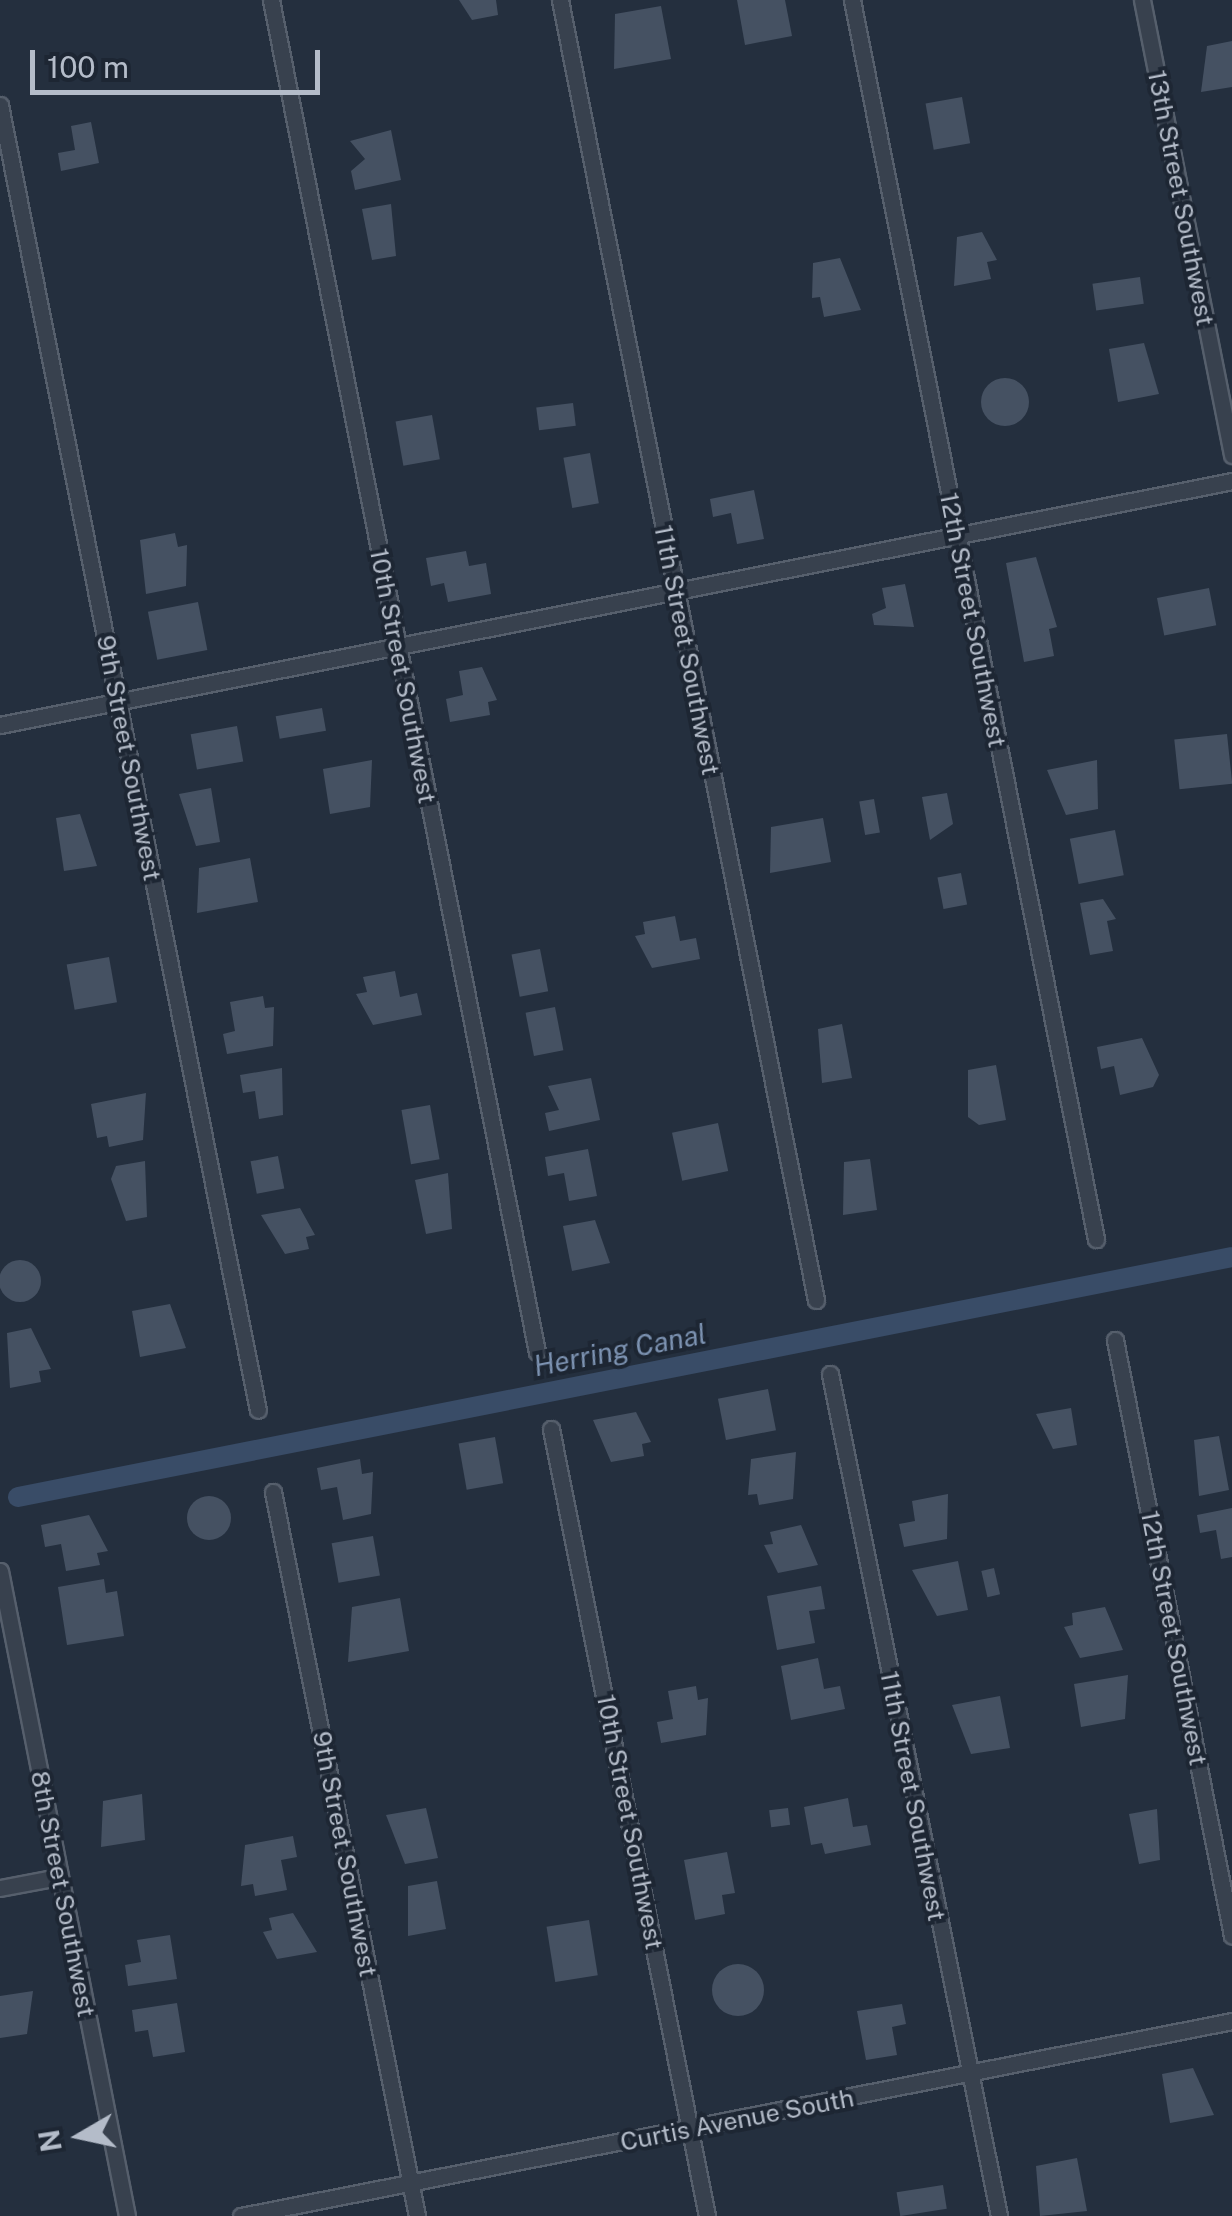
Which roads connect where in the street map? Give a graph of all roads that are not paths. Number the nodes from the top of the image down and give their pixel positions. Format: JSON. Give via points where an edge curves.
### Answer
{"nodes":[{"id":1,"x":271,"y":0,"type":"edge"},
{"id":2,"x":560,"y":0,"type":"edge"},
{"id":3,"x":852,"y":0,"type":"edge"},
{"id":4,"x":1142,"y":0,"type":"edge"},
{"id":5,"x":0,"y":105,"type":"edge"},
{"id":6,"x":1232,"y":455,"type":"edge"},
{"id":7,"x":1232,"y":481,"type":"edge"},
{"id":8,"x":956,"y":536,"type":"junction"},
{"id":9,"x":676,"y":592,"type":"junction"},
{"id":10,"x":397,"y":646,"type":"junction"},
{"id":11,"x":118,"y":702,"type":"junction"},
{"id":12,"x":0,"y":724,"type":"edge"},
{"id":13,"x":1096,"y":1239,"type":"dead end"},
{"id":14,"x":816,"y":1300,"type":"dead end"},
{"id":15,"x":1115,"y":1340,"type":"dead end"},
{"id":16,"x":537,"y":1352,"type":"dead end"},
{"id":17,"x":830,"y":1374,"type":"dead end"},
{"id":18,"x":258,"y":1410,"type":"dead end"},
{"id":19,"x":552,"y":1429,"type":"dead end"},
{"id":20,"x":272,"y":1492,"type":"dead end"},
{"id":21,"x":0,"y":1571,"type":"edge"},
{"id":22,"x":59,"y":1876,"type":"junction"},
{"id":23,"x":0,"y":1888,"type":"edge"},
{"id":24,"x":1232,"y":1936,"type":"edge"},
{"id":25,"x":1232,"y":2021,"type":"edge"},
{"id":26,"x":969,"y":2073,"type":"junction"},
{"id":27,"x":690,"y":2129,"type":"junction"},
{"id":28,"x":410,"y":2184,"type":"junction"},
{"id":29,"x":127,"y":2216,"type":"edge"},
{"id":30,"x":241,"y":2216,"type":"edge"},
{"id":31,"x":417,"y":2216,"type":"edge"},
{"id":32,"x":707,"y":2216,"type":"edge"},
{"id":33,"x":999,"y":2216,"type":"edge"}],
"edges":[{"from":1,"to":10,"type":"street","name":"10th Street Southwest"},
{"from":2,"to":9,"type":"street","name":"11th Street Southwest"},
{"from":3,"to":8,"type":"street","name":"12th Street Southwest"},
{"from":4,"to":6,"type":"street","name":"13th Street Southwest"},
{"from":5,"to":11,"type":"street","name":"9th Street Southwest"},
{"from":7,"to":8,"type":"street"},
{"from":8,"to":9,"type":"street"},
{"from":8,"to":13,"type":"street","name":"12th Street Southwest"},
{"from":9,"to":10,"type":"street"},
{"from":9,"to":14,"type":"street","name":"11th Street Southwest"},
{"from":10,"to":11,"type":"street"},
{"from":10,"to":16,"type":"street","name":"10th Street Southwest"},
{"from":11,"to":12,"type":"street"},
{"from":11,"to":18,"type":"street","name":"9th Street Southwest"},
{"from":15,"to":24,"type":"street","name":"12th Street Southwest"},
{"from":17,"to":26,"type":"street","name":"11th Street Southwest"},
{"from":19,"to":27,"type":"street","name":"10th Street Southwest"},
{"from":20,"to":28,"type":"street","name":"9th Street Southwest"},
{"from":21,"to":22,"type":"street","name":"8th Street Southwest"},
{"from":22,"to":23,"type":"street"},
{"from":22,"to":29,"type":"street","name":"8th Street Southwest"},
{"from":25,"to":26,"type":"street","name":"Curtis Avenue South"},
{"from":26,"to":27,"type":"street","name":"Curtis Avenue South"},
{"from":26,"to":33,"type":"street","name":"11th Street Southwest"},
{"from":27,"to":28,"type":"street","name":"Curtis Avenue South"},
{"from":27,"to":32,"type":"street","name":"10th Street Southwest"},
{"from":28,"to":30,"type":"street","name":"Curtis Avenue South"},
{"from":28,"to":31,"type":"street","name":"9th Street Southwest"}]}
